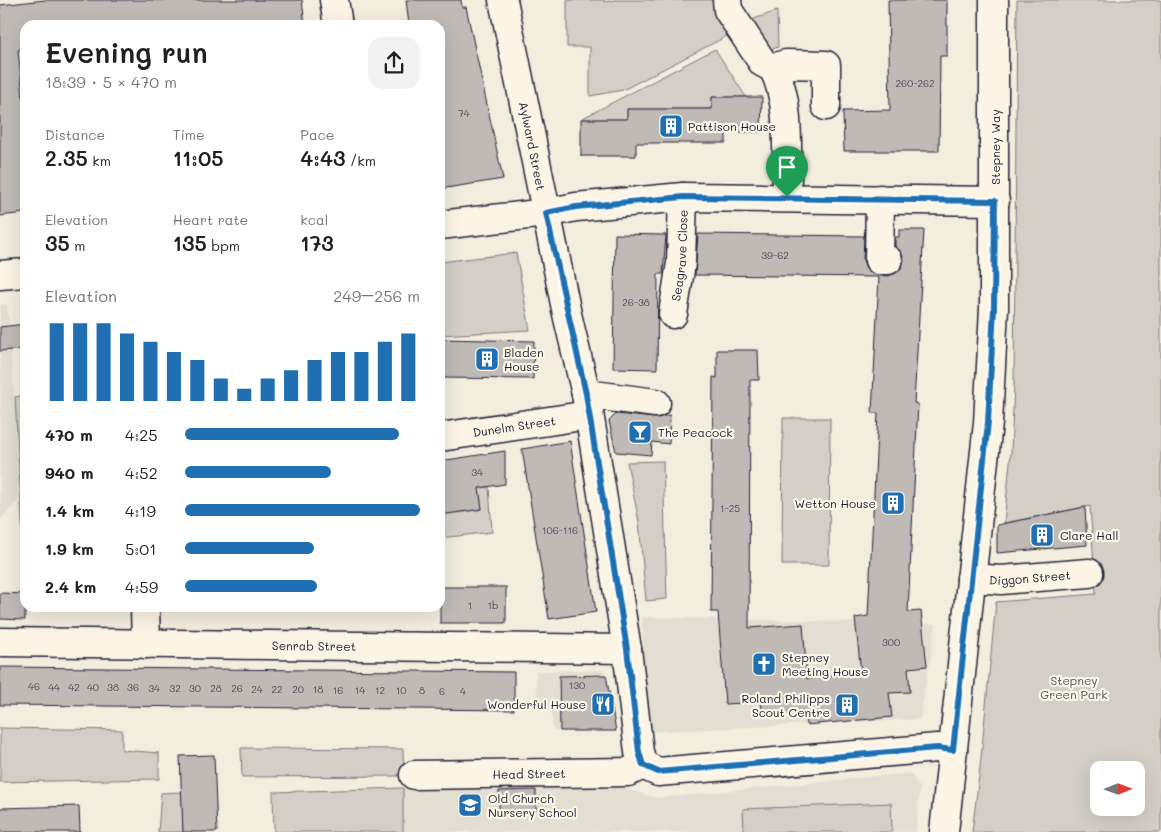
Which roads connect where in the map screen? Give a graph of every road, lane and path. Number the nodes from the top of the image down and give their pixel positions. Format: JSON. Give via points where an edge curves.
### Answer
{"nodes":[{"id":1,"x":334,"y":0,"type":"edge"},
{"id":2,"x":503,"y":0,"type":"edge"},
{"id":3,"x":728,"y":0,"type":"edge"},
{"id":4,"x":994,"y":0,"type":"edge"},
{"id":5,"x":337,"y":20,"type":"edge"},
{"id":6,"x":773,"y":68,"type":"junction"},
{"id":7,"x":826,"y":106,"type":"dead end"},
{"id":8,"x":683,"y":197,"type":"junction"},
{"id":9,"x":787,"y":197,"type":"junction"},
{"id":10,"x":880,"y":199,"type":"junction"},
{"id":11,"x":995,"y":201,"type":"junction"},
{"id":12,"x":546,"y":213,"type":"junction"},
{"id":13,"x":445,"y":224,"type":"edge"},
{"id":14,"x":888,"y":260,"type":"dead end"},
{"id":15,"x":20,"y":273,"type":"edge"},
{"id":16,"x":0,"y":275,"type":"edge"},
{"id":17,"x":673,"y":314,"type":"dead end"},
{"id":18,"x":656,"y":403,"type":"dead end"},
{"id":19,"x":588,"y":405,"type":"junction"},
{"id":20,"x":445,"y":437,"type":"edge"},
{"id":21,"x":1089,"y":573,"type":"dead end"},
{"id":22,"x":970,"y":578,"type":"junction"},
{"id":23,"x":145,"y":612,"type":"edge"},
{"id":24,"x":0,"y":642,"type":"edge"},
{"id":25,"x":146,"y":644,"type":"junction"},
{"id":26,"x":627,"y":649,"type":"junction"},
{"id":27,"x":953,"y":750,"type":"junction"},
{"id":28,"x":643,"y":765,"type":"junction"},
{"id":29,"x":414,"y":775,"type":"dead end"},
{"id":30,"x":944,"y":832,"type":"edge"}],
"edges":[{"from":1,"to":5,"type":"street"},
{"from":2,"to":12,"type":"street","name":"Aylward Street"},
{"from":3,"to":6,"type":"street","via":[[728,10],[747,39],[763,63]]},
{"from":4,"to":11,"type":"street","name":"Stepney Way"},
{"from":6,"to":7,"type":"street","via":[[786,64],[826,65]]},
{"from":6,"to":9,"type":"street","via":[[780,81],[785,114]]},
{"from":8,"to":9,"type":"street"},
{"from":8,"to":12,"type":"street"},
{"from":8,"to":17,"type":"street","name":"Seagrave Close","via":[[681,263]]},
{"from":9,"to":10,"type":"street"},
{"from":10,"to":11,"type":"street"},
{"from":10,"to":14,"type":"street","via":[[879,260]]},
{"from":11,"to":22,"type":"street","name":"Stepney Way","via":[[988,422]]},
{"from":12,"to":13,"type":"street"},
{"from":12,"to":19,"type":"street","name":"Aylward Street"},
{"from":15,"to":16,"type":"street"},
{"from":18,"to":19,"type":"street","name":"Dunelm Street"},
{"from":19,"to":20,"type":"street","name":"Dunelm Street"},
{"from":19,"to":26,"type":"street","name":"Aylward Street"},
{"from":21,"to":22,"type":"street","name":"Diggon Street","via":[[1002,580]]},
{"from":22,"to":27,"type":"street","name":"Stepney Way"},
{"from":23,"to":25,"type":"street"},
{"from":24,"to":25,"type":"street","name":"Senrab Street"},
{"from":25,"to":26,"type":"street","name":"Senrab Street"},
{"from":26,"to":28,"type":"street","name":"Aylward Street"},
{"from":27,"to":28,"type":"street","via":[[937,748],[658,772]]},
{"from":27,"to":30,"type":"street","name":"Stepney Way"},
{"from":28,"to":29,"type":"street","name":"Head Street","via":[[628,772]]}]}
